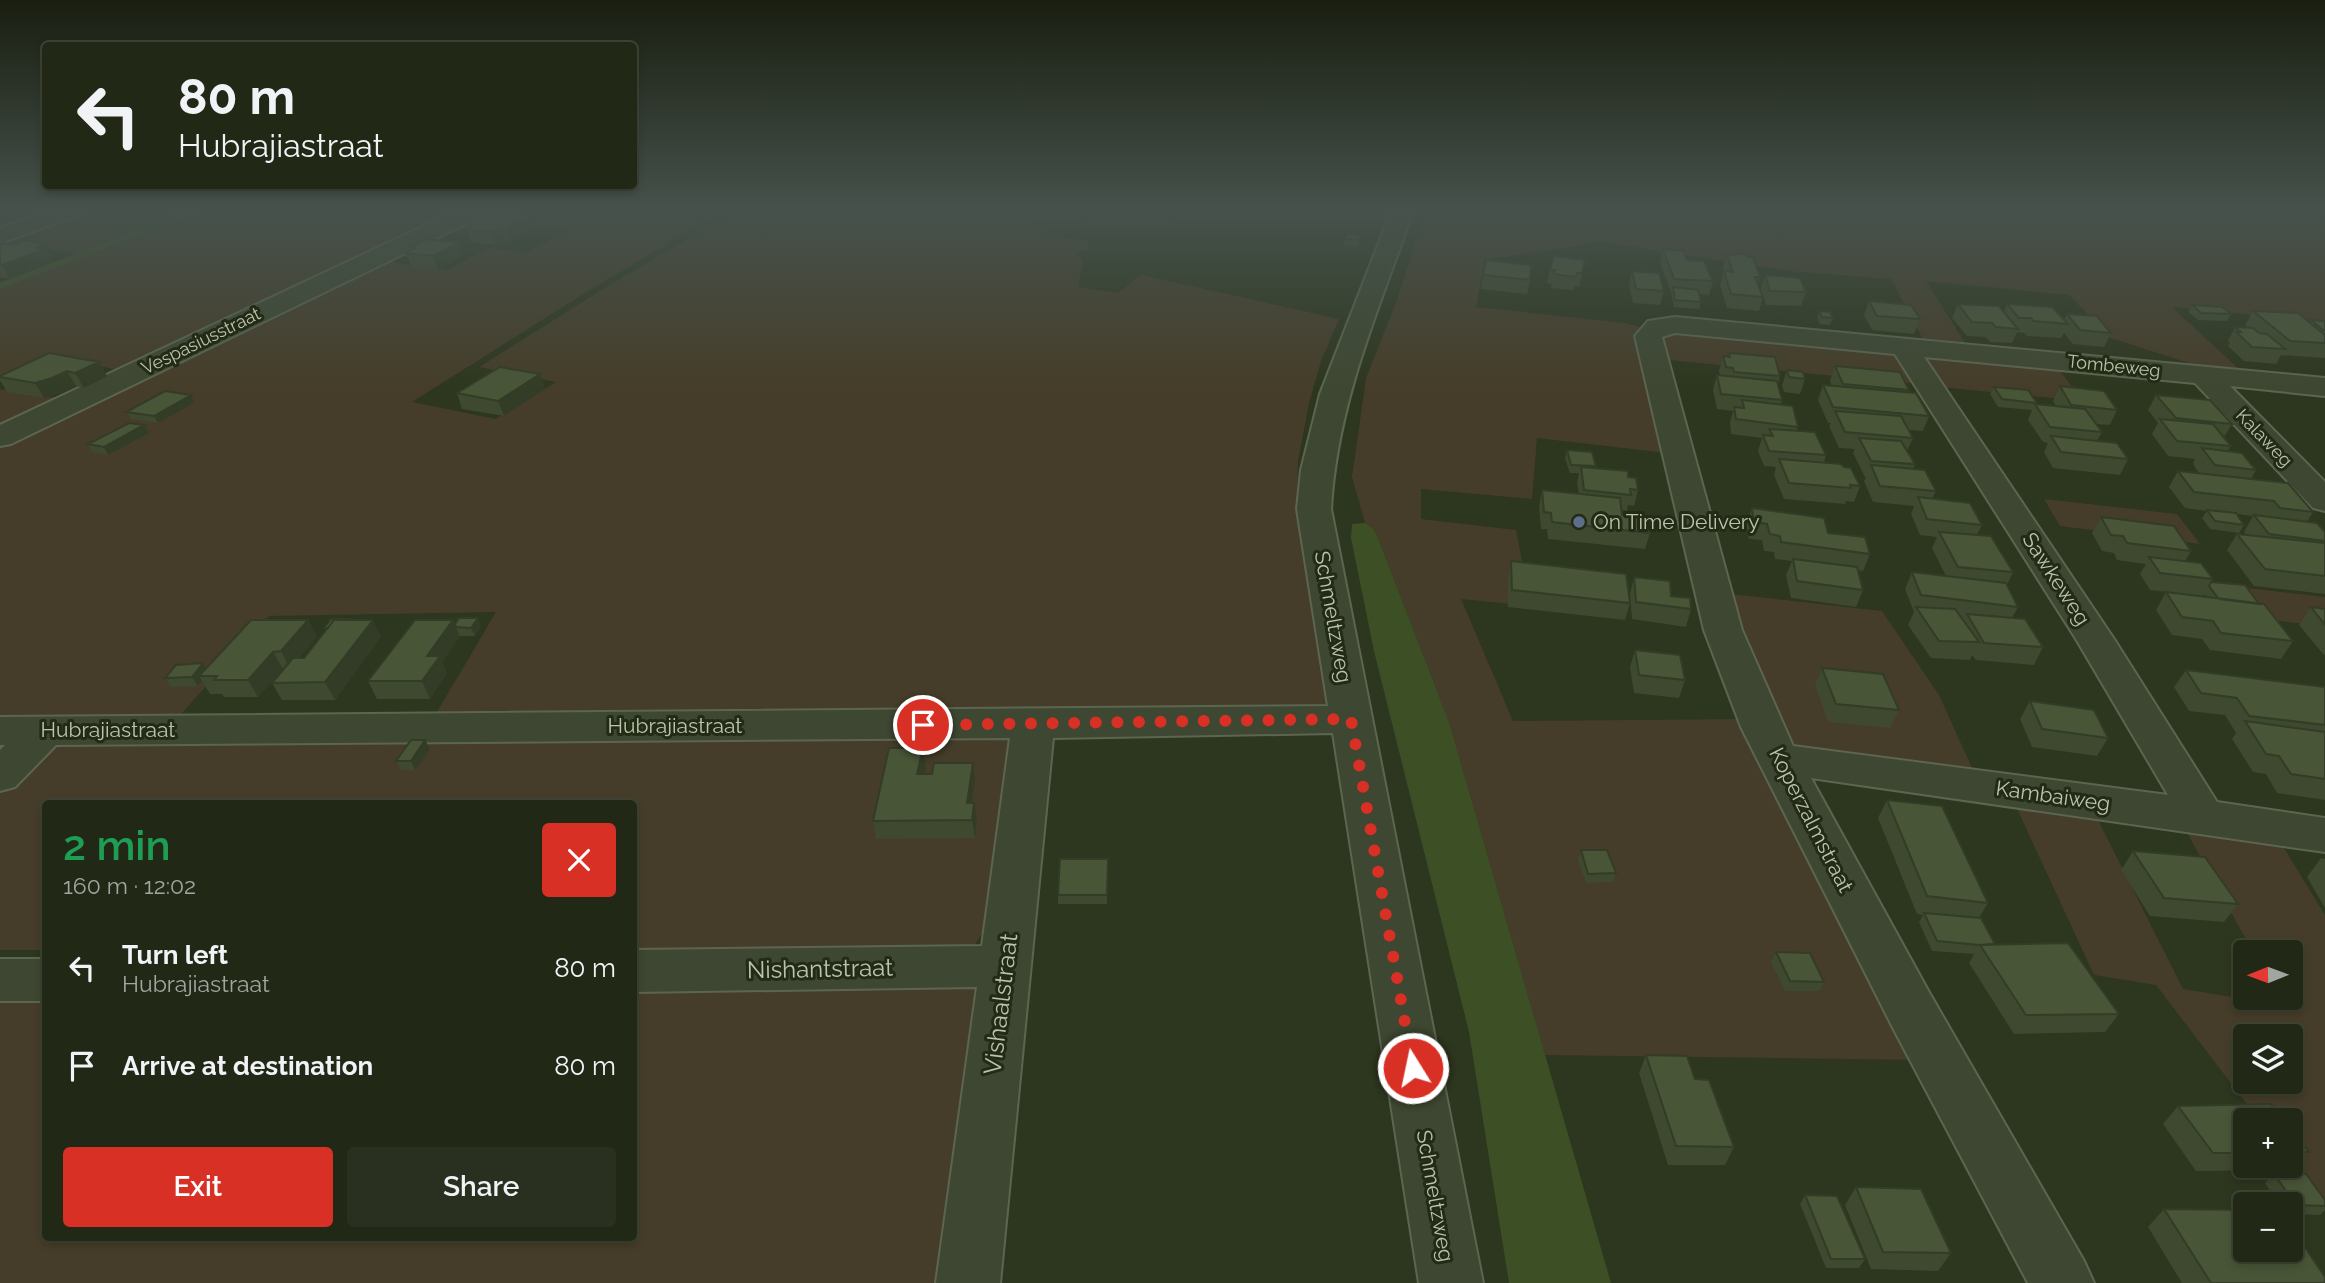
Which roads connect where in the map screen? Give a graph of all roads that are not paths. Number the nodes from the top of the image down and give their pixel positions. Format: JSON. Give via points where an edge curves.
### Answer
{"nodes":[{"id":1,"x":352,"y":269,"type":"edge"},
{"id":2,"x":1380,"y":269,"type":"edge"},
{"id":3,"x":1657,"y":327,"type":"joint"},
{"id":4,"x":1903,"y":346,"type":"junction"},
{"id":5,"x":2203,"y":375,"type":"junction"},
{"id":6,"x":2325,"y":387,"type":"edge"},
{"id":7,"x":0,"y":437,"type":"edge"},
{"id":8,"x":2325,"y":501,"type":"edge"},
{"id":9,"x":1351,"y":719,"type":"junction"},
{"id":10,"x":1033,"y":724,"type":"junction"},
{"id":11,"x":0,"y":730,"type":"edge"},
{"id":12,"x":46,"y":730,"type":"junction"},
{"id":13,"x":1781,"y":759,"type":"junction"},
{"id":14,"x":0,"y":776,"type":"edge"},
{"id":15,"x":2203,"y":816,"type":"junction"},
{"id":16,"x":2325,"y":835,"type":"edge"},
{"id":17,"x":1006,"y":966,"type":"junction"},
{"id":18,"x":637,"y":971,"type":"edge"},
{"id":19,"x":42,"y":980,"type":"edge"},
{"id":20,"x":0,"y":981,"type":"edge"},
{"id":21,"x":968,"y":1283,"type":"edge"},
{"id":22,"x":1451,"y":1283,"type":"edge"},
{"id":23,"x":2062,"y":1283,"type":"edge"}],
"edges":[{"from":1,"to":7,"type":"street","name":"Vespasiusstraat"},
{"from":2,"to":9,"type":"street","name":"Schmeltzweg","via":[[1340,373],[1315,476],[1314,509]]},
{"from":3,"to":4,"type":"street","name":"Tombeweg"},
{"from":3,"to":13,"type":"street","name":"Koperzalmstraat","via":[[1648,337],[1723,631],[1762,727]]},
{"from":4,"to":5,"type":"street","name":"Tombeweg"},
{"from":4,"to":15,"type":"street","name":"Sawkeweg","via":[[2095,639]]},
{"from":5,"to":6,"type":"street","name":"Tombeweg"},
{"from":5,"to":8,"type":"street","name":"Kalaweg"},
{"from":9,"to":10,"type":"street","name":"Hubrajiastraat"},
{"from":9,"to":22,"type":"street","name":"Schmeltzweg"},
{"from":10,"to":12,"type":"street","name":"Hubrajiastraat"},
{"from":10,"to":17,"type":"street","name":"Vishaalstraat"},
{"from":11,"to":12,"type":"street","name":"Hubrajiastraat"},
{"from":12,"to":14,"type":"street"},
{"from":13,"to":15,"type":"street","name":"Kambaiweg"},
{"from":13,"to":23,"type":"street","name":"Koperzalmstraat","via":[[1911,1010]]},
{"from":15,"to":16,"type":"street","name":"Kambaiweg"},
{"from":17,"to":18,"type":"street","name":"Nishantstraat"},
{"from":17,"to":21,"type":"street","name":"Vishaalstraat"},
{"from":19,"to":20,"type":"street"}]}
